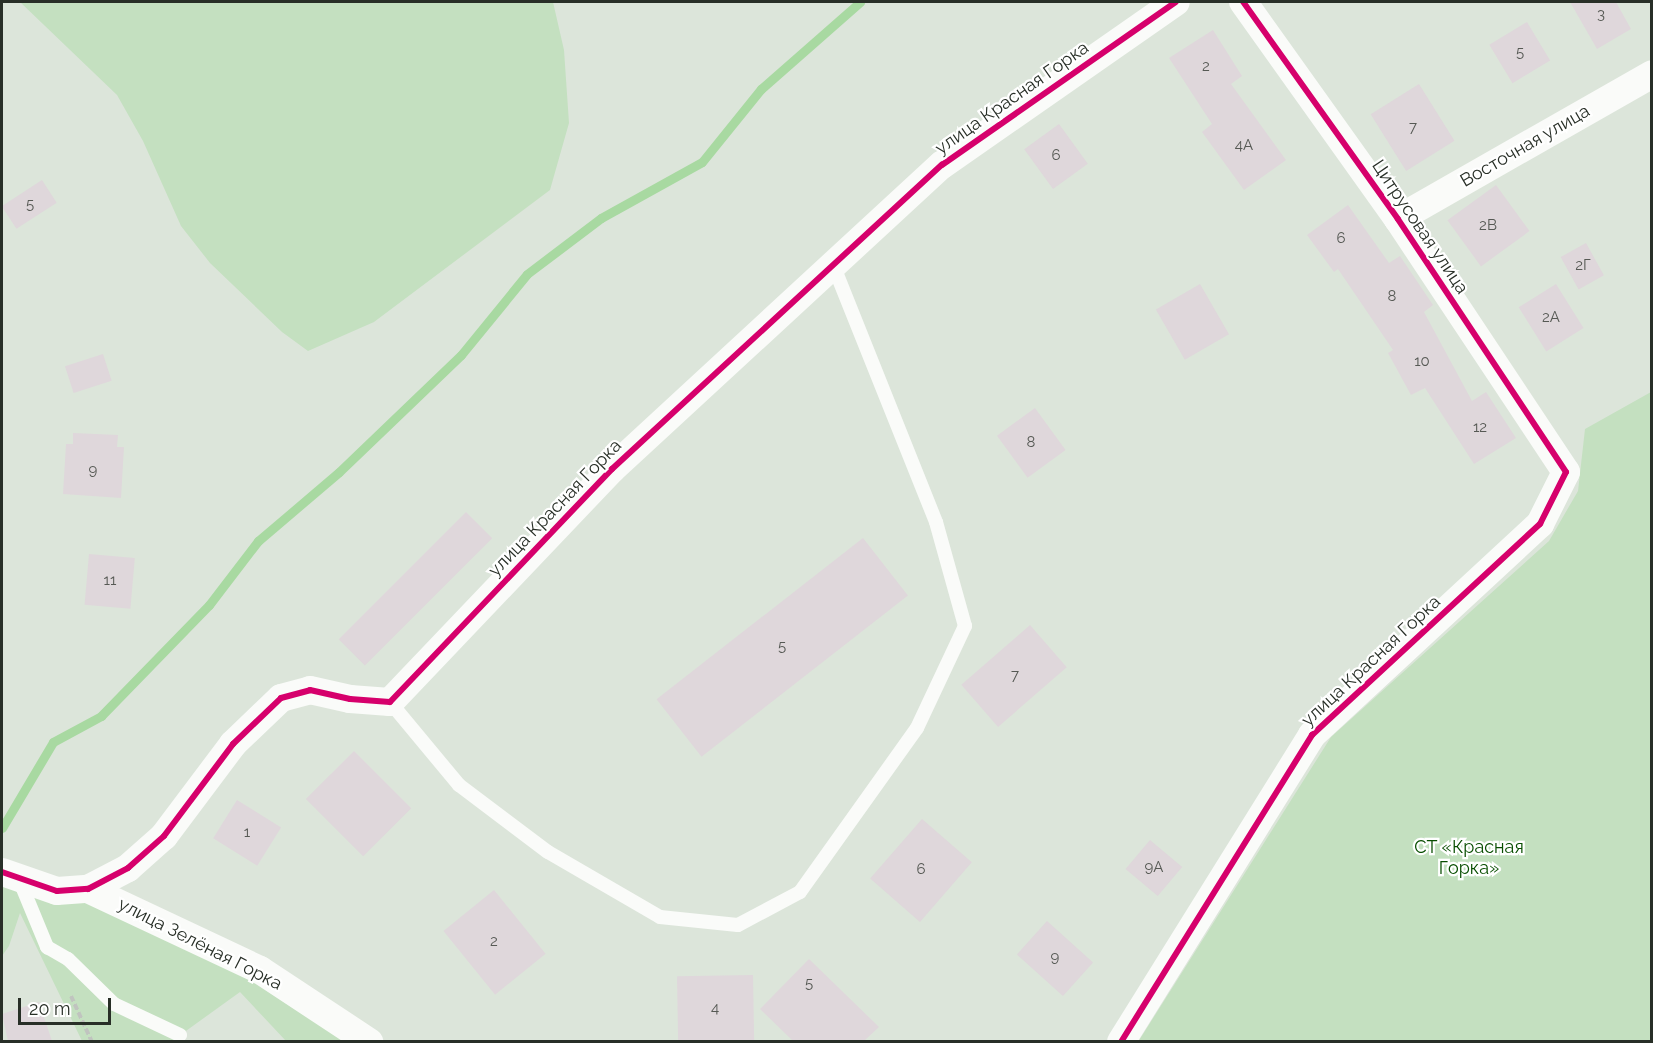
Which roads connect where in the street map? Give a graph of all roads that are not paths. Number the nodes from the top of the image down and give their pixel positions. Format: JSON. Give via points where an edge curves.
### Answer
{"nodes":[{"id":1,"x":1176,"y":2,"type":"edge"},
{"id":2,"x":1243,"y":2,"type":"edge"},
{"id":3,"x":1652,"y":74,"type":"edge"},
{"id":4,"x":1398,"y":219,"type":"junction"},
{"id":5,"x":833,"y":265,"type":"junction"},
{"id":6,"x":1566,"y":472,"type":"joint"},
{"id":7,"x":390,"y":702,"type":"junction"},
{"id":8,"x":10,"y":875,"type":"edge"},
{"id":9,"x":88,"y":889,"type":"junction"},
{"id":10,"x":180,"y":1035,"type":"dead end"},
{"id":11,"x":369,"y":1041,"type":"edge"},
{"id":12,"x":1121,"y":1041,"type":"edge"}],
"edges":[{"from":1,"to":5,"type":"street","name":"улица Красная Горка","via":[[942,165]]},
{"from":2,"to":4,"type":"street","name":"Цитрусовая улица"},
{"from":3,"to":4,"type":"street","name":"Восточная улица"},
{"from":4,"to":6,"type":"street","name":"Цитрусовая улица"},
{"from":5,"to":7,"type":"street","name":"улица Красная Горка","via":[[612,469]]},
{"from":5,"to":7,"type":"lane","via":[[936,522],[965,626],[917,728],[800,892],[738,925],[660,917],[548,852],[459,785]]},
{"from":6,"to":12,"type":"street","name":"улица Красная Горка","via":[[1540,524],[1312,735]]},
{"from":7,"to":9,"type":"street","via":[[310,690],[281,698],[233,744],[164,836],[128,868]]},
{"from":8,"to":9,"type":"street","via":[[57,891]]},
{"from":8,"to":10,"type":"lane","via":[[47,947],[68,959],[114,1004]]},
{"from":9,"to":11,"type":"street","name":"улица Зелёная Горка","via":[[260,970]]}]}
